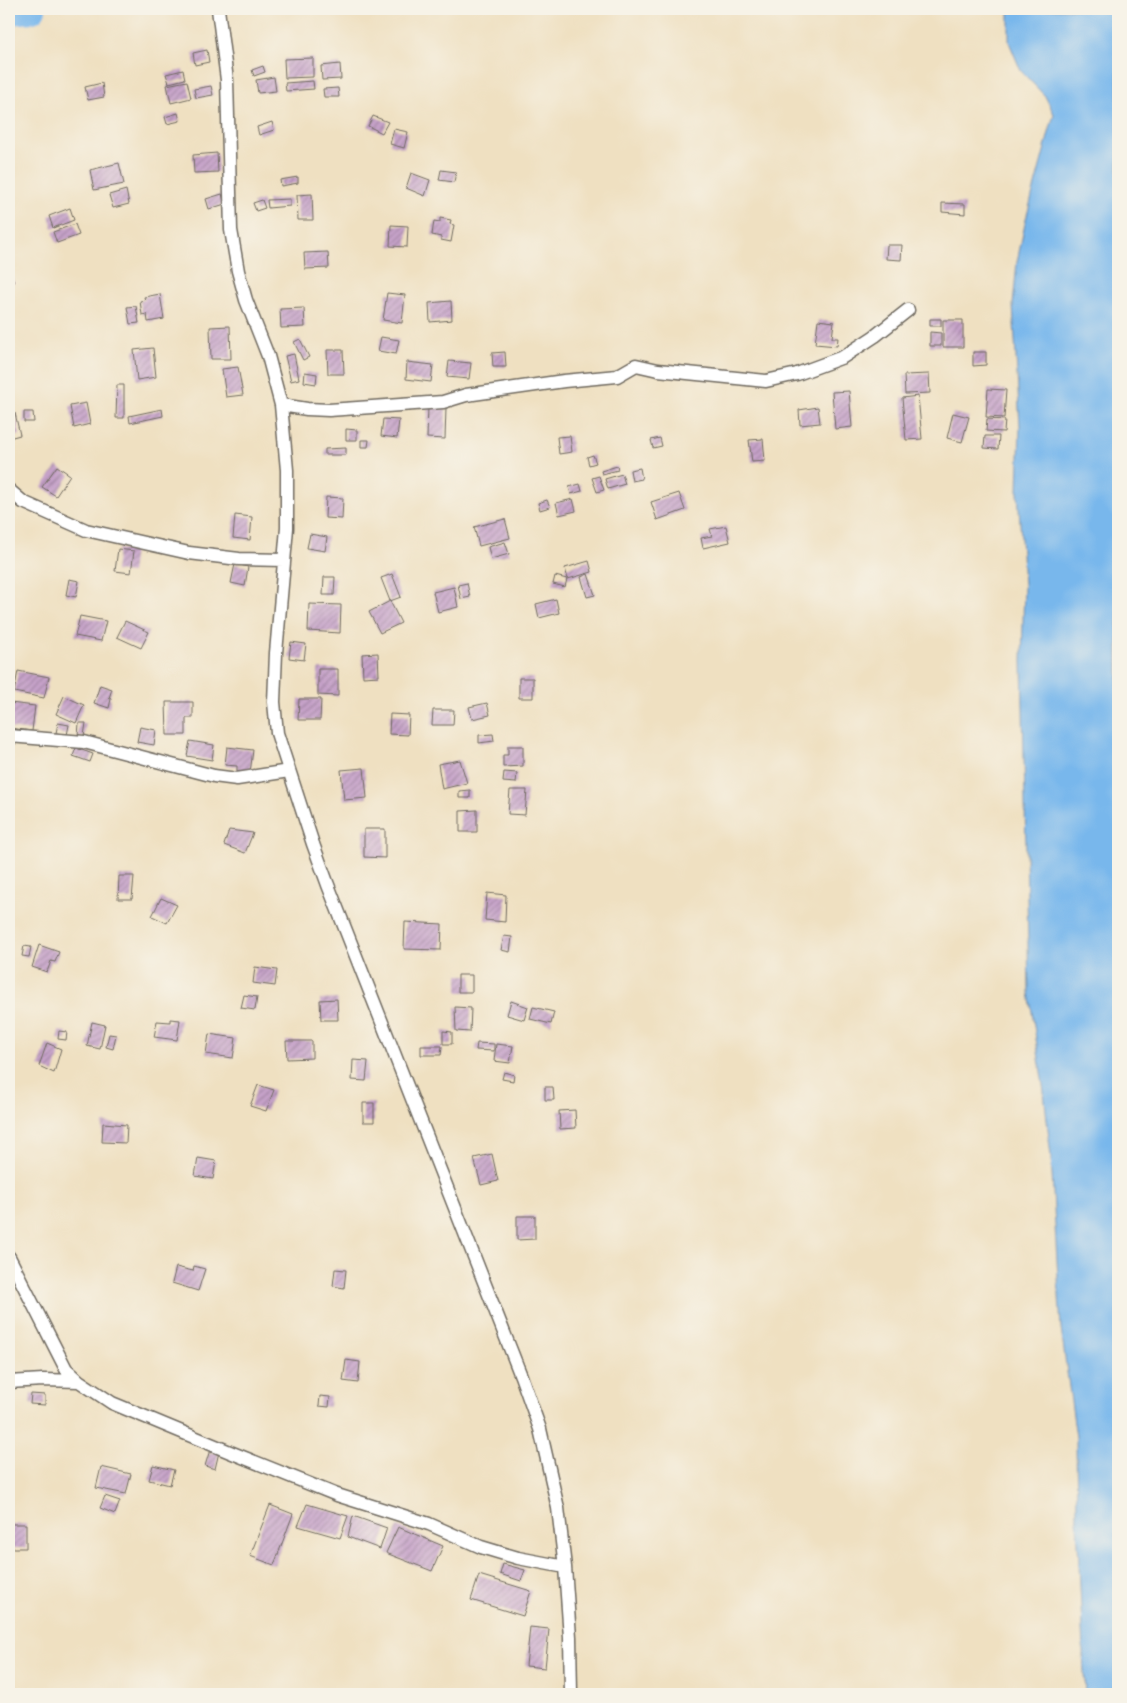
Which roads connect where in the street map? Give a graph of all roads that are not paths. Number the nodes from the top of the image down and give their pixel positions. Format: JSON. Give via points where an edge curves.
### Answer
{"nodes":[{"id":1,"x":218,"y":9,"type":"edge"},
{"id":2,"x":908,"y":310,"type":"dead end"},
{"id":3,"x":281,"y":405,"type":"junction"},
{"id":4,"x":9,"y":490,"type":"edge"},
{"id":5,"x":23,"y":502,"type":"junction"},
{"id":6,"x":9,"y":507,"type":"edge"},
{"id":7,"x":284,"y":560,"type":"junction"},
{"id":8,"x":9,"y":736,"type":"edge"},
{"id":9,"x":289,"y":771,"type":"junction"},
{"id":10,"x":9,"y":1257,"type":"edge"},
{"id":11,"x":79,"y":1380,"type":"junction"},
{"id":12,"x":9,"y":1382,"type":"edge"},
{"id":13,"x":565,"y":1567,"type":"junction"},
{"id":14,"x":571,"y":1694,"type":"edge"}],
"edges":[{"from":1,"to":3,"type":"street","via":[[227,80],[232,238],[246,300],[268,356]]},
{"from":2,"to":3,"type":"street","via":[[842,357],[766,381],[636,365],[617,376],[466,395],[442,402],[329,410]]},
{"from":3,"to":7,"type":"street","via":[[287,470]]},
{"from":4,"to":5,"type":"street"},
{"from":5,"to":6,"type":"street"},
{"from":5,"to":7,"type":"street","via":[[86,530],[189,553]]},
{"from":7,"to":9,"type":"street","via":[[274,702],[277,733]]},
{"from":8,"to":9,"type":"street","via":[[84,742],[237,779]]},
{"from":9,"to":13,"type":"street","via":[[328,885],[540,1430],[558,1508]]},
{"from":10,"to":11,"type":"street","via":[[66,1369]]},
{"from":11,"to":12,"type":"street"},
{"from":11,"to":13,"type":"street","via":[[112,1403],[337,1494],[429,1524],[481,1547]]},
{"from":13,"to":14,"type":"street"}]}
